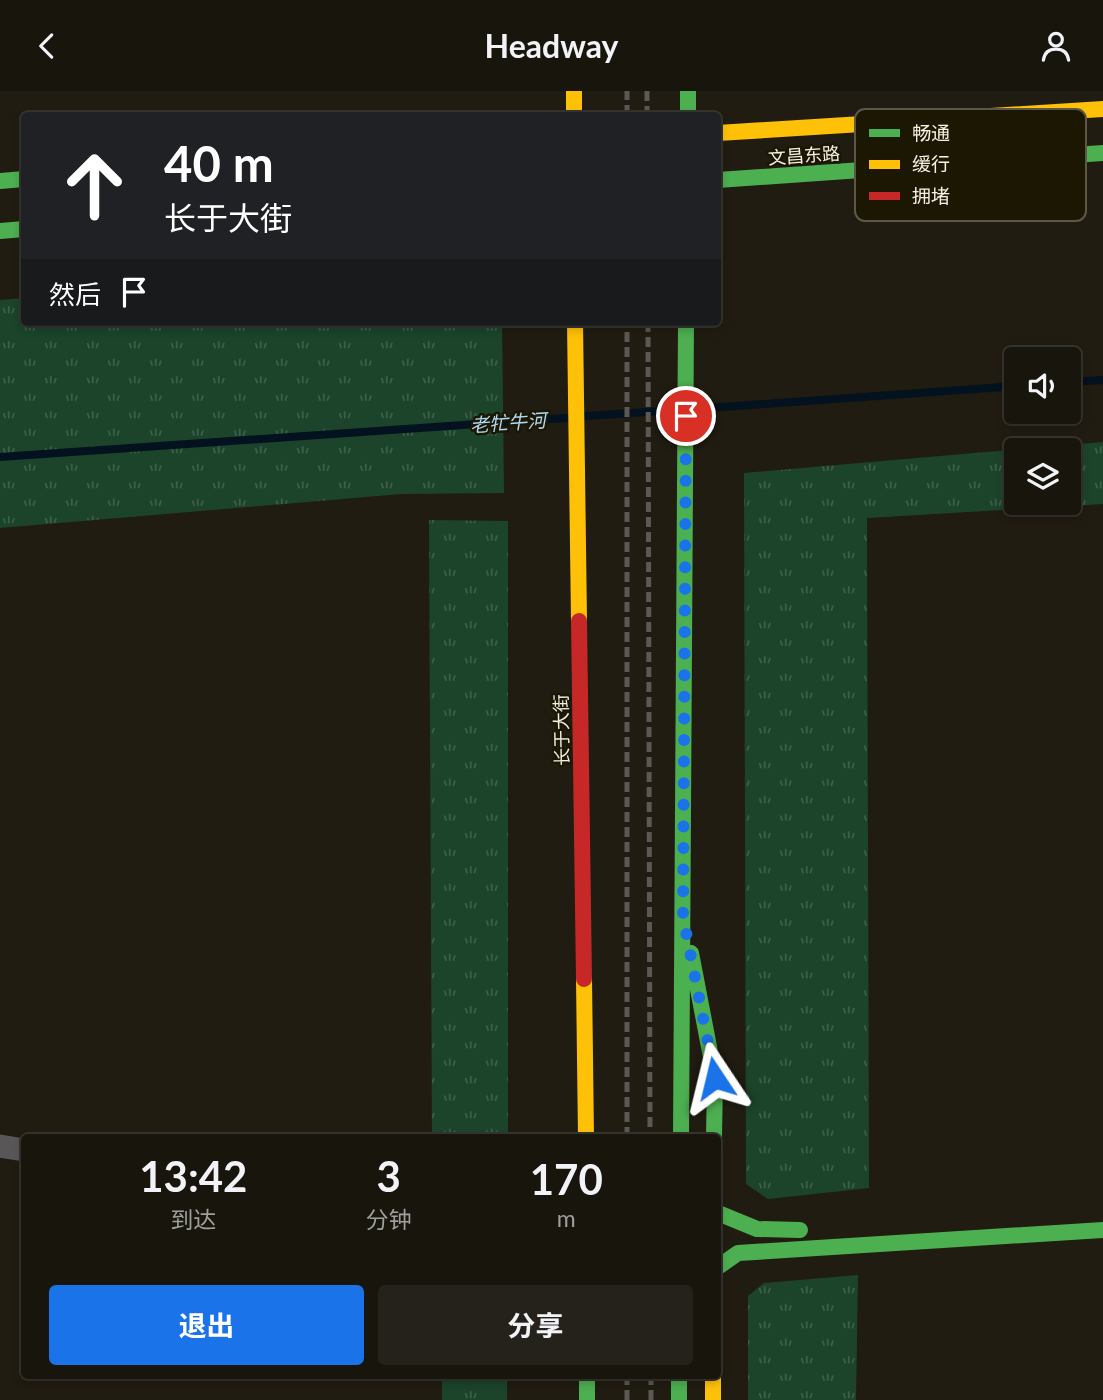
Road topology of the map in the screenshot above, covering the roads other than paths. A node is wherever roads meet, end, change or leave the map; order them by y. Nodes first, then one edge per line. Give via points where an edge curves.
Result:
1 (574, 91) edge
2 (688, 91) edge
3 (574, 112) edge
4 (688, 112) edge
5 (855, 124) edge
6 (721, 133) edge
7 (855, 170) edge
8 (21, 179) edge
9 (721, 180) edge
10 (0, 181) edge
11 (21, 229) edge
12 (0, 231) edge
13 (575, 326) edge
14 (686, 326) edge
15 (683, 917) junction
16 (586, 1134) edge
17 (681, 1134) edge
18 (714, 1134) edge
19 (0, 1146) edge
20 (21, 1150) edge
21 (721, 1215) edge
22 (812, 1229) dead end
23 (1103, 1230) edge
24 (721, 1265) edge
25 (587, 1379) edge
26 (679, 1379) edge
27 (713, 1379) edge
28 (587, 1400) edge
29 (679, 1400) edge
30 (713, 1400) edge

1 - 3 main road
2 - 4 main road
5 - 6 main road, 文昌东路
7 - 9 main road, 文昌东路
8 - 10 main road
11 - 12 main road
13 - 16 main road, 长于大街
14 - 15 main road
15 - 17 main road
15 - 18 main road via 715,1078
19 - 20 street
21 - 22 main road via 740,1227 770,1232
23 - 24 main road via 738,1253
25 - 28 main road
26 - 29 main road
27 - 30 main road

